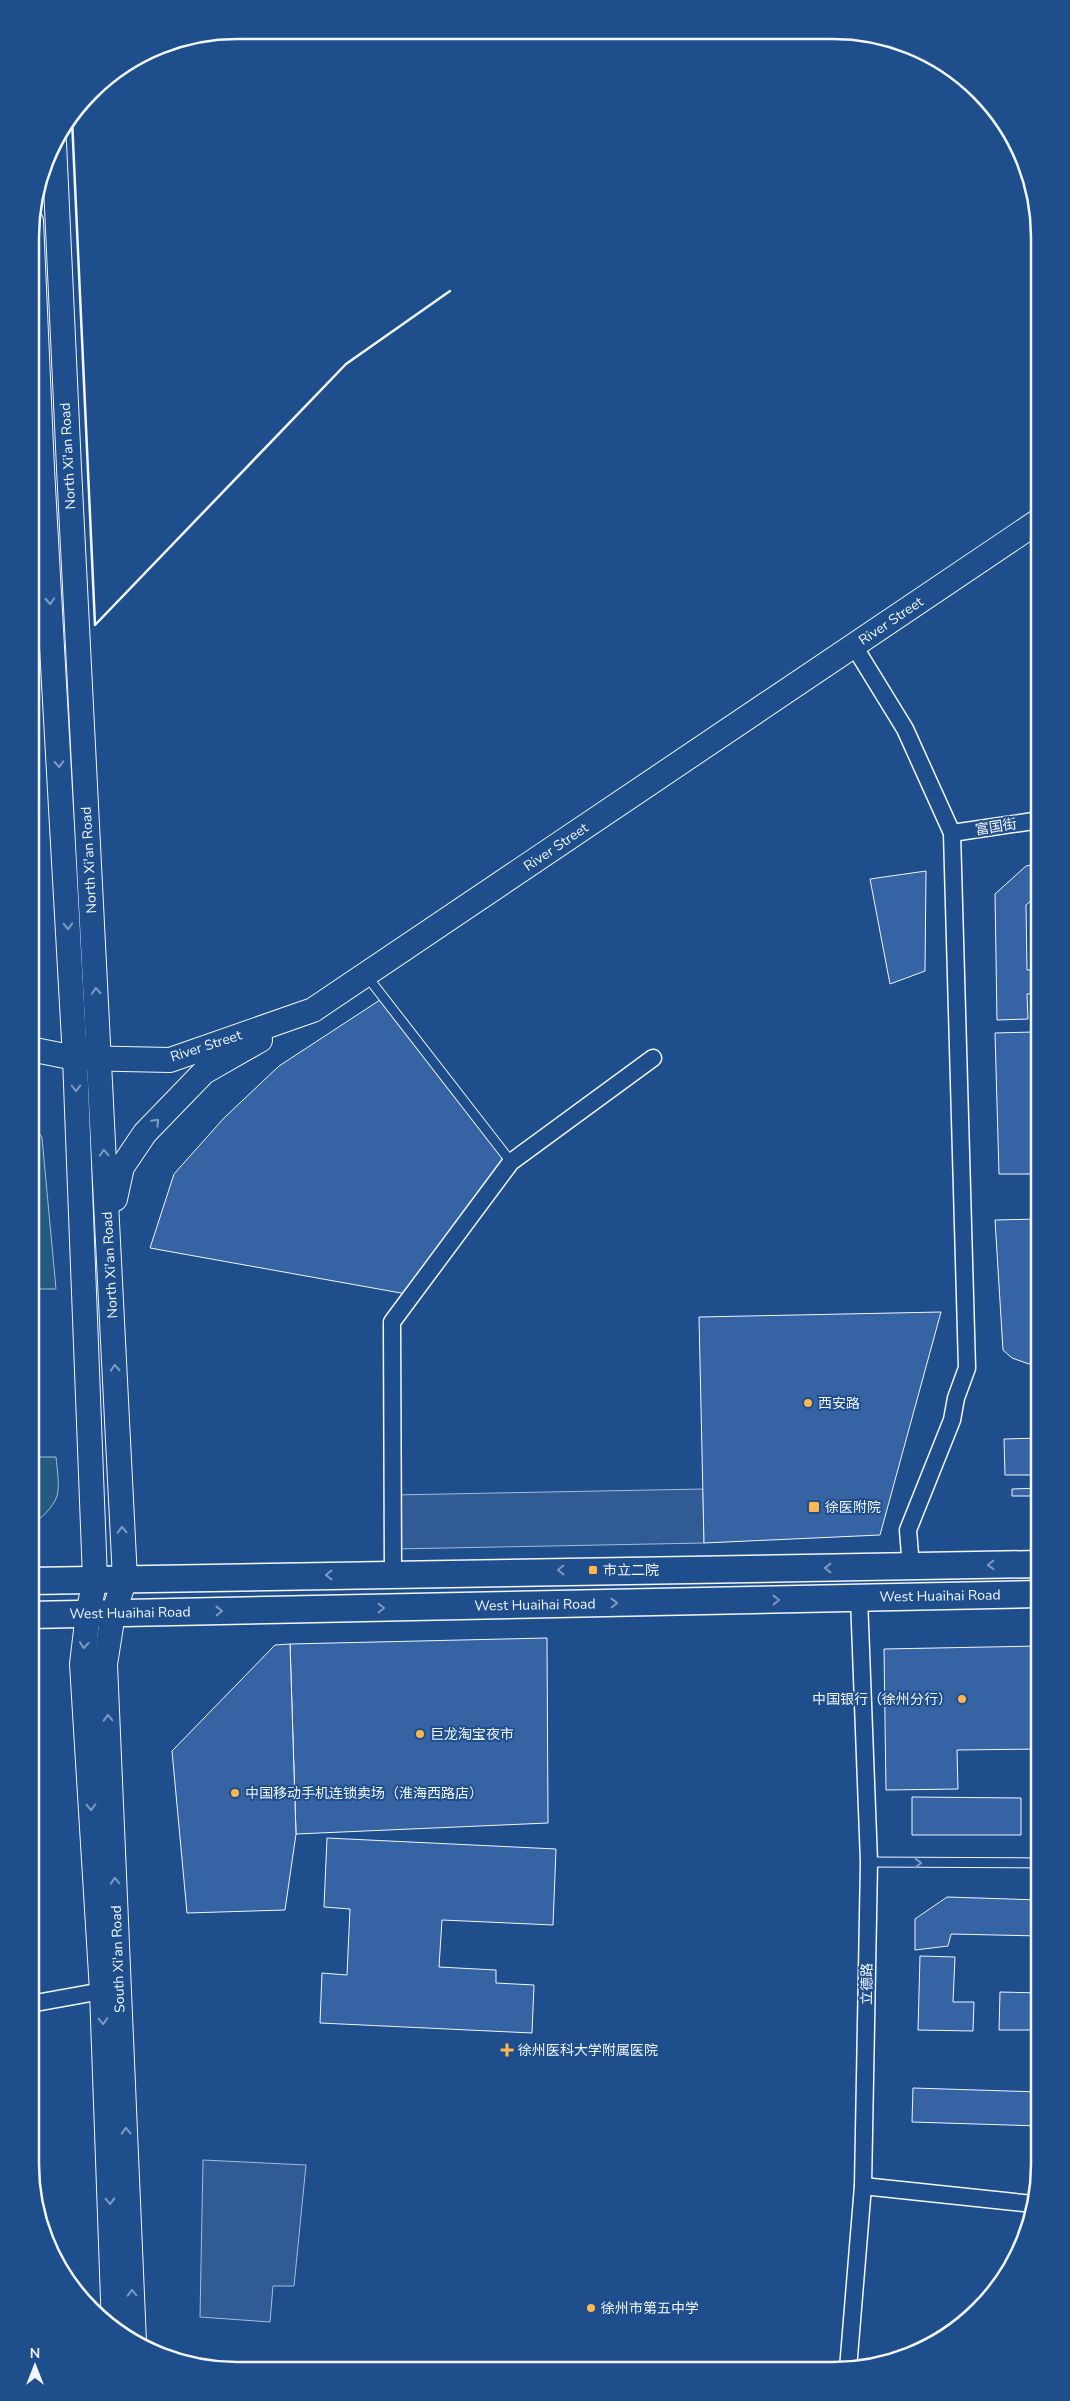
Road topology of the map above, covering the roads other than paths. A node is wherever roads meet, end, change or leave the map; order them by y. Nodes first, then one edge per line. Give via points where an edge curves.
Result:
1 (55, 159) edge
2 (39, 393) edge
3 (1031, 526) edge
4 (854, 646) junction
5 (1031, 821) edge
6 (952, 833) junction
7 (366, 975) junction
8 (313, 1010) junction
9 (39, 1051) edge
10 (75, 1058) junction
11 (653, 1058) dead end
12 (100, 1059) junction
13 (511, 1162) junction
14 (108, 1228) junction
15 (1031, 1564) edge
16 (911, 1567) junction
17 (393, 1574) junction
18 (95, 1579) junction
19 (125, 1579) junction
20 (39, 1580) edge
21 (1031, 1594) edge
22 (859, 1598) junction
23 (88, 1614) junction
24 (113, 1614) junction
25 (39, 1615) edge
26 (869, 1862) junction
27 (1031, 1863) edge
28 (102, 1992) junction
29 (39, 2002) edge
30 (863, 2186) junction
31 (1027, 2203) edge
32 (114, 2319) edge
33 (134, 2333) edge
34 (849, 2362) edge

12 -> 1 main road, North Xi'an Road
2 -> 10 main road, North Xi'an Road
3 - 4 main road, River Street
4 - 6 street via 904,729
4 - 7 main road, River Street
5 - 6 street, 富国街
6 - 16 street via 967,1368 952,1420 908,1530
7 - 8 main road, River Street
7 - 13 lane
8 - 12 main road, River Street via 170,1060
14 -> 8 main road via 122,1166 145,1133 204,1072
9 - 10 main road, River Street
10 - 12 main road, River Street
10 -> 18 main road, North Xi'an Road
11 - 13 street
14 -> 12 main road, North Xi'an Road
13 - 17 street via 392,1322
19 -> 14 main road, North Xi'an Road
15 -> 16 main road
16 -> 17 main road
17 -> 19 main road
18 - 19 main road
18 - 20 main road
18 - 23 main road, South Xi'an Road
19 - 24 main road, South Xi'an Road
21 - 22 main road, West Huaihai Road
24 -> 22 main road, West Huaihai Road
22 - 26 street, 立德路
23 - 24 main road, West Huaihai Road
23 - 25 main road, West Huaihai Road
23 -> 28 main road, South Xi'an Road via 82,1664
33 -> 24 main road, South Xi'an Road via 105,1664
26 -> 27 lane
26 - 30 street, 立德路
28 - 29 street
28 -> 32 main road, South Xi'an Road
30 - 31 street
30 - 34 street, 立德路

